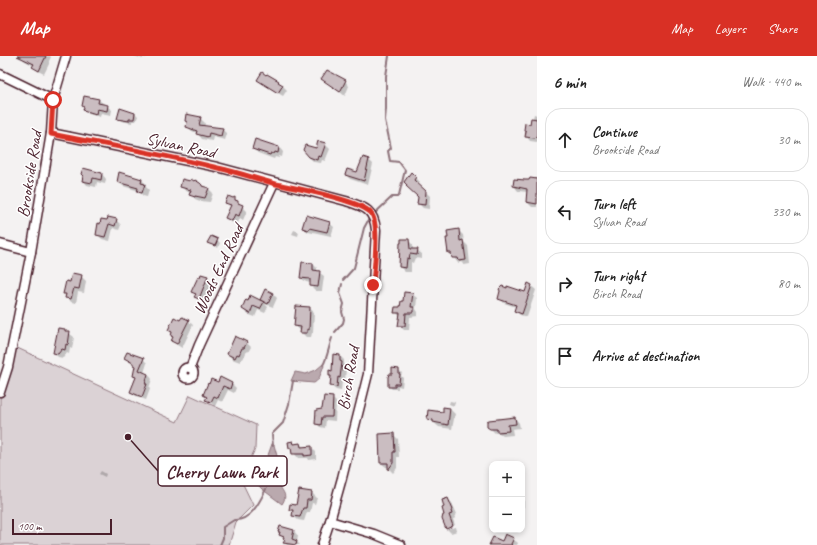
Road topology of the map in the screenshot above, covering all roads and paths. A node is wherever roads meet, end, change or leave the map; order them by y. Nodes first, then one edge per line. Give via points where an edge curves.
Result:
1 (66, 56) edge
2 (0, 74) edge
3 (53, 100) junction
4 (51, 134) junction
5 (274, 183) junction
6 (373, 215) joint
7 (0, 244) edge
8 (31, 252) junction
9 (190, 368) dead end
10 (0, 392) edge
11 (330, 521) junction
12 (322, 545) edge
13 (401, 545) edge

1 - 3 street, Brookside Road
2 - 3 street
3 - 4 street, Brookside Road
4 - 5 street, Sylvan Road via 217,167
4 - 8 street, Brookside Road
5 - 6 street, Sylvan Road via 353,203
5 - 9 street, Woods End Road
6 - 11 street, Birch Road via 376,230 368,374
7 - 8 street
8 - 10 street, Brookside Road via 8,367
11 - 12 street, Birch Road
11 - 13 street

